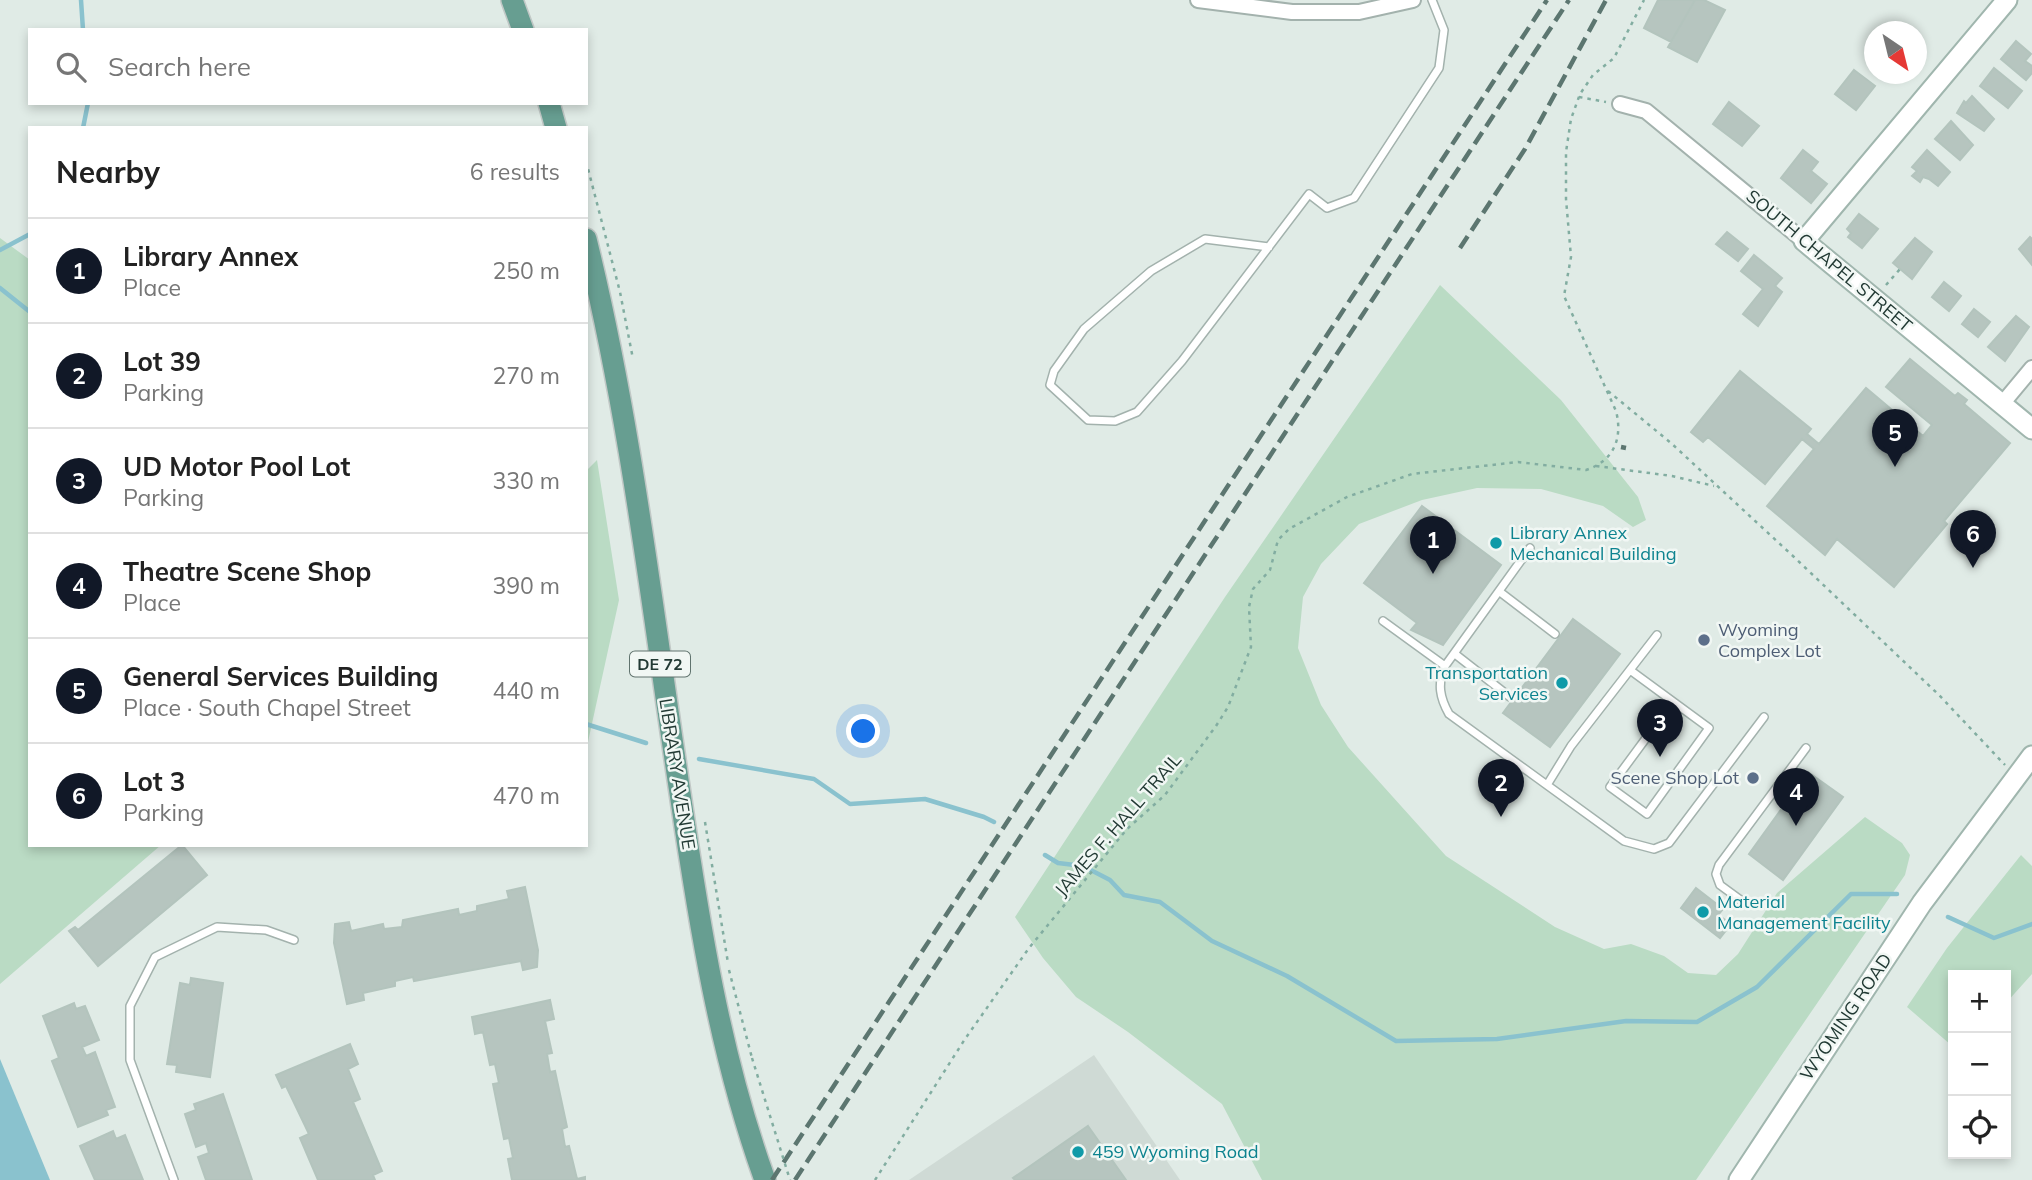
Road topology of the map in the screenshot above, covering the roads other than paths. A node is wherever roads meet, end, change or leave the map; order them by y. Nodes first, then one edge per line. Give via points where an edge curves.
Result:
1 (512, 0) edge
2 (1198, 0) edge
3 (1413, 0) edge
4 (1432, 0) edge
5 (2007, 0) edge
6 (522, 28) edge
7 (1620, 104) road end
8 (550, 105) edge
9 (555, 126) edge
10 (1804, 241) junction
11 (588, 247) edge
12 (1269, 247) junction
13 (2032, 368) edge
14 (2002, 404) junction
15 (2032, 429) edge
16 (1530, 548) dead end
17 (1500, 592) junction
18 (1383, 621) dead end
19 (1555, 634) dead end
20 (1657, 635) dead end
21 (1455, 654) junction
22 (1444, 666) junction
23 (1630, 670) junction
24 (1510, 697) dead end
25 (1672, 703) junction
26 (1764, 716) dead end
27 (1806, 748) dead end
28 (2032, 756) edge
29 (1547, 785) junction
30 (1746, 904) dead end
31 (295, 940) dead end
32 (174, 1180) edge
33 (765, 1180) edge
34 (1739, 1180) edge

1 - 6 main road
2 - 3 street via 1292,12 1359,12
4 - 12 lane via 1444,30 1439,68 1354,198 1327,208 1309,194
5 - 10 street
7 - 10 street, SOUTH CHAPEL STREET via 1646,111
8 - 9 main road
10 - 14 street, SOUTH CHAPEL STREET
11 - 33 main road, LIBRARY AVENUE / DE 72 via 613,353 710,971 736,1090
12 - 12 lane via 1137,412 1115,421 1088,420 1050,385 1054,371 1084,329 1152,271 1205,239
13 - 14 street
14 - 15 street, SOUTH CHAPEL STREET
16 - 17 lane
17 - 19 lane
17 - 21 lane
18 - 22 lane
20 - 23 lane
21 - 22 lane
21 - 24 lane
22 - 29 lane via 1439,688 1450,714
23 - 25 lane
23 - 29 lane
25 - 25 lane via 1709,729 1647,814 1610,787
26 - 29 lane via 1678,834 1654,849 1624,841
27 - 30 lane via 1719,865 1720,885
28 - 34 street, WYOMING ROAD via 1922,903
31 - 32 lane via 266,930 216,927 155,957 136,994 130,1006 130,1060

